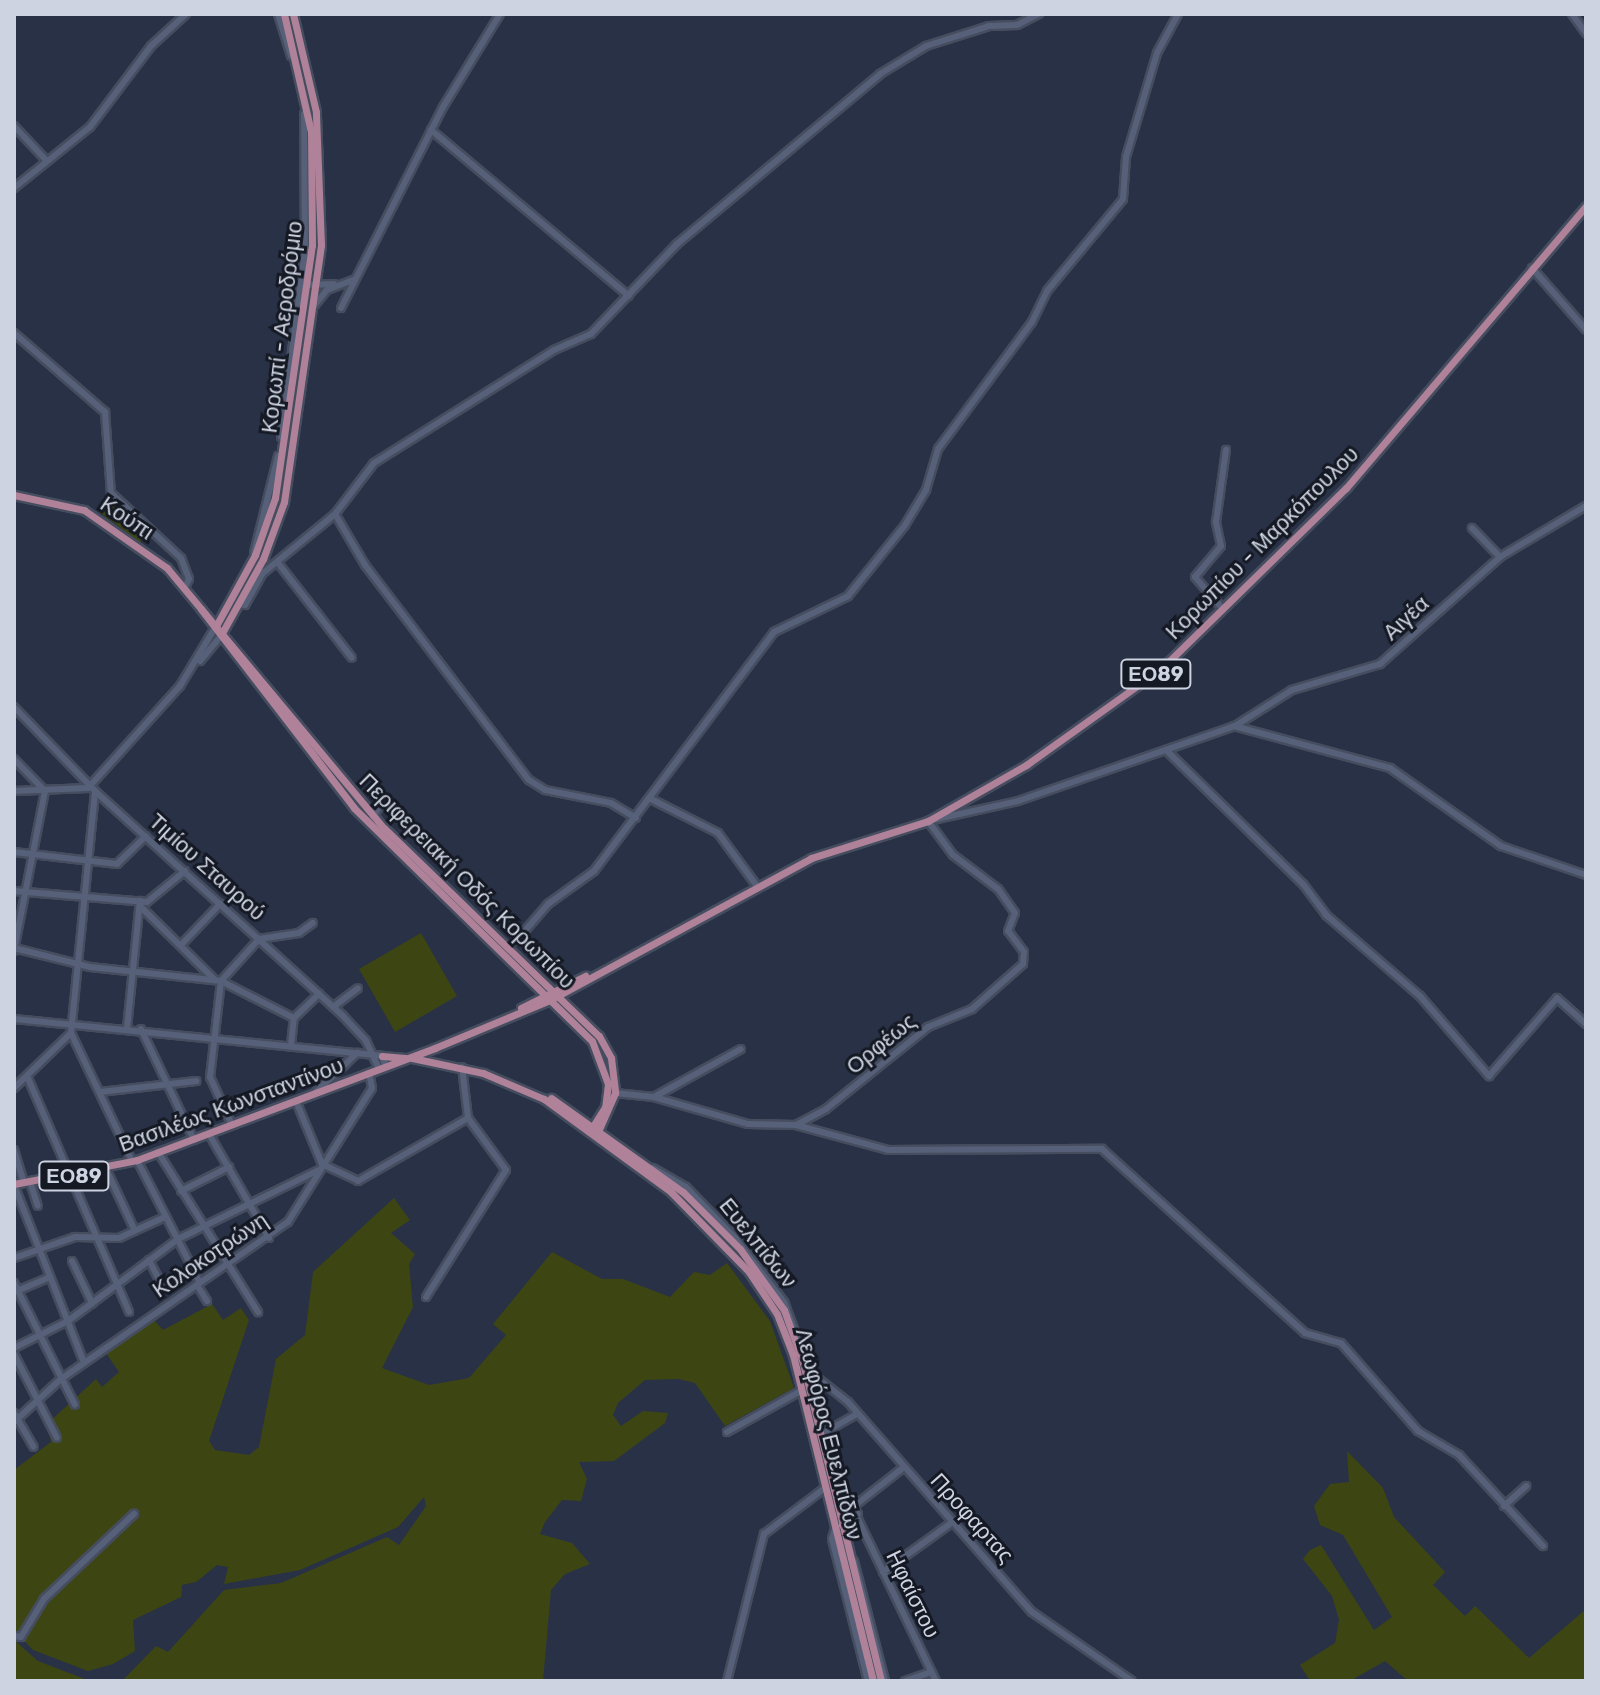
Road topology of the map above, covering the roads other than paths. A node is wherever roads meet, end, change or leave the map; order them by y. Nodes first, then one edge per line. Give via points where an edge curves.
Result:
1 (186, 14) edge
2 (278, 14) edge
3 (284, 14) edge
4 (293, 14) edge
5 (500, 14) edge
6 (1039, 14) edge
7 (1178, 14) edge
8 (1572, 14) edge
9 (1586, 33) edge
10 (14, 126) edge
11 (431, 130) junction
12 (46, 160) junction
13 (14, 188) edge
14 (1586, 206) edge
15 (1532, 268) junction
16 (355, 279) junction
17 (316, 283) junction
18 (307, 285) junction
19 (338, 285) junction
20 (629, 296) junction
21 (313, 307) junction
22 (341, 308) dead end
23 (1586, 330) edge
24 (14, 333) edge
25 (1226, 450) dead end
26 (14, 495) edge
27 (1586, 506) edge
28 (335, 514) junction
29 (1472, 528) dead end
30 (255, 555) junction
31 (1500, 557) junction
32 (278, 563) junction
33 (185, 587) junction
34 (239, 604) junction
35 (1222, 608) junction
36 (229, 622) junction
37 (218, 631) junction
38 (234, 644) junction
39 (352, 658) dead end
40 (14, 707) edge
41 (1248, 719) junction
42 (1234, 726) junction
43 (1248, 729) junction
44 (1166, 750) junction
45 (14, 759) edge
46 (93, 789) junction
47 (14, 791) edge
48 (45, 791) junction
49 (384, 798) dead end
50 (651, 799) junction
51 (373, 817) junction
52 (636, 818) junction
53 (928, 821) junction
54 (146, 836) junction
55 (14, 852) edge
56 (32, 854) junction
57 (90, 861) junction
58 (185, 871) junction
59 (1586, 875) edge
60 (757, 886) junction
61 (14, 891) edge
62 (25, 891) junction
63 (86, 897) junction
64 (140, 903) junction
65 (220, 904) junction
66 (313, 923) dead end
67 (259, 939) junction
68 (516, 941) dead end
69 (181, 945) junction
70 (14, 949) edge
71 (79, 964) junction
72 (133, 972) junction
73 (218, 980) junction
74 (358, 988) dead end
75 (319, 994) junction
76 (551, 995) junction
77 (333, 1007) junction
78 (294, 1018) junction
79 (14, 1019) edge
80 (72, 1023) junction
81 (1586, 1024) edge
82 (127, 1028) junction
83 (141, 1029) junction
84 (71, 1033) junction
85 (214, 1036) junction
86 (291, 1045) junction
87 (741, 1049) dead end
88 (357, 1053) junction
89 (378, 1056) junction
90 (409, 1058) junction
91 (462, 1067) junction
92 (382, 1068) junction
93 (369, 1073) junction
94 (27, 1076) junction
95 (196, 1081) dead end
96 (508, 1081) junction
97 (169, 1085) junction
98 (14, 1088) edge
99 (100, 1092) junction
100 (615, 1093) junction
101 (312, 1095) junction
102 (654, 1097) junction
103 (296, 1101) junction
104 (605, 1107) junction
105 (577, 1114) junction
106 (468, 1118) junction
107 (608, 1118) junction
108 (232, 1125) junction
109 (796, 1125) junction
110 (595, 1131) junction
111 (209, 1134) junction
112 (610, 1138) junction
113 (194, 1140) junction
114 (14, 1150) edge
115 (158, 1152) junction
116 (134, 1161) junction
117 (229, 1167) junction
118 (321, 1167) junction
119 (106, 1169) junction
120 (69, 1177) junction
121 (27, 1182) junction
122 (14, 1184) edge
123 (181, 1191) junction
124 (248, 1203) junction
125 (38, 1206) dead end
126 (165, 1217) junction
127 (203, 1227) junction
128 (135, 1231) junction
129 (97, 1238) junction
130 (269, 1238) junction
131 (178, 1239) junction
132 (38, 1249) junction
133 (14, 1258) edge
134 (149, 1260) junction
135 (72, 1261) dead end
136 (226, 1265) junction
137 (50, 1277) junction
138 (14, 1283) edge
139 (118, 1284) junction
140 (198, 1284) junction
141 (162, 1286) dead end
142 (16, 1292) edge
143 (426, 1297) dead end
144 (207, 1301) dead end
145 (92, 1303) junction
146 (129, 1312) dead end
147 (258, 1312) dead end
148 (68, 1321) junction
149 (40, 1335) junction
150 (14, 1348) edge
151 (14, 1354) edge
152 (84, 1363) junction
153 (805, 1363) junction
154 (61, 1379) junction
155 (802, 1390) junction
156 (37, 1401) junction
157 (75, 1405) dead end
158 (857, 1414) junction
159 (15, 1418) edge
160 (727, 1432) dead end
161 (820, 1435) junction
162 (57, 1438) dead end
163 (34, 1447) dead end
164 (903, 1468) junction
165 (1526, 1486) dead end
166 (825, 1488) junction
167 (1504, 1506) junction
168 (835, 1508) junction
169 (134, 1514) dead end
170 (856, 1519) junction
171 (954, 1521) junction
172 (838, 1527) junction
173 (1543, 1546) dead end
174 (883, 1572) junction
175 (14, 1636) edge
176 (931, 1672) junction
177 (727, 1681) edge
178 (871, 1681) edge
179 (883, 1681) edge
180 (905, 1681) edge
181 (936, 1681) edge
182 (1132, 1681) edge

1 - 12 street via 151,46 90,127
2 - 30 street via 306,128 307,216 278,459
3 - 18 main road, Κορωπί - Αεροδρόμιο via 312,149
4 - 17 main road, Κορωπί - Αεροδρόμιο via 322,161
5 - 11 street
6 - 20 street via 1017,25 958,34 901,60 710,214
7 - 50 street via 1157,53 1130,143 1123,199 1047,291 1032,322 938,449 926,490 905,525 848,596 784,624 759,648
8 - 9 street
10 - 12 street
11 - 16 street
11 - 20 street
12 - 13 street
14 - 15 main road, Κορωπίου - Μαρκόπουλου / ΕΟ89
15 - 23 street
15 - 35 main road, Κορωπίου - Μαρκόπουλου / ΕΟ89 via 1355,479
16 - 19 street
16 - 22 street
17 - 18 street
17 - 19 street
17 - 21 main road, Κορωπί - Αεροδρόμιο
18 - 30 main road, Κορωπί - Αεροδρόμιο via 282,467
19 - 21 street
20 - 28 street via 591,334 554,350 384,456
21 - 34 main road, Κορωπί - Αεροδρόμιο via 284,502
24 - 33 street via 105,412 111,493 181,558 189,579
25 - 35 street via 1216,522 1221,546 1195,577
26 - 33 main road, Κούπι via 68,504 95,516
27 - 31 street, Αιγέα
28 - 32 street
28 - 52 street via 365,565 529,780 545,790 611,803
29 - 31 street
30 - 37 main road, Κορωπί - Αεροδρόμιο
31 - 41 street, Αιγέα via 1380,664 1302,686
32 - 34 street via 260,576 245,605
32 - 39 street
33 - 37 main road, Κούπι
34 - 36 main road, Κορωπί - Αεροδρόμιο
35 - 53 main road, Κορωπίου - Μαρκόπουλου / ΕΟ89 via 1162,668 1102,715
36 - 37 main road, Κορωπί - Αεροδρόμιο
36 - 38 main road
37 - 38 main road, Περιφερειακή Οδός Κορωπίου
37 - 46 street
37 - 76 main road, Περιφερειακή Οδός Κορωπίου via 378,834
38 - 51 main road, Περιφερειακή Οδός Κορωπίου
40 - 46 street, Τιμίου Σταυρού
41 - 42 street, Αιγέα
41 - 43 street
42 - 43 street
42 - 44 street, Αιγέα
43 - 59 street via 1390,768 1511,851
44 - 53 street, Αιγέα via 1018,801
44 - 81 street via 1303,884 1326,915 1420,996 1489,1076 1557,998
45 - 48 street
46 - 48 street
46 - 54 street, Τιμίου Σταυρού
46 - 57 street
47 - 48 street
48 - 56 street
49 - 51 street
50 - 52 street
50 - 60 street via 718,833
51 - 76 main road, Περιφερειακή Οδός Κορωπίου
52 - 68 street via 594,871 548,904
53 - 60 main road, Κορωπίου - Μαρκόπουλου / ΕΟ89 via 831,850
53 - 109 street, Ορφέως via 953,855 998,889 1015,913 1008,931 1024,952 1023,964 972,1009 928,1027 870,1078
54 - 57 street via 117,864
54 - 58 street, Τιμίου Σταυρού
55 - 56 street
56 - 57 street
56 - 62 street
57 - 63 street
58 - 64 street via 150,901
58 - 65 street, Τιμίου Σταυρού
60 - 76 main road, Κορωπίου - Μαρκόπουλου / ΕΟ89
61 - 62 street
62 - 63 street
62 - 70 street
63 - 64 street
63 - 71 street
64 - 69 street
64 - 72 street
65 - 67 street, Τιμίου Σταυρού
65 - 69 street
66 - 67 street via 299,933
67 - 73 street
67 - 75 street, Τιμίου Σταυρού
69 - 73 street
70 - 71 street
71 - 72 street
71 - 80 street
72 - 73 street
72 - 82 street
73 - 78 street
73 - 85 street
74 - 77 street
75 - 77 street, Τιμίου Σταυρού
75 - 78 street
76 - 90 main road, Κορωπίου - Μαρκόπουλου / ΕΟ89
76 - 100 main road, Περιφερειακή Οδός Κορωπίου via 604,1043
76 - 104 main road, Περιφερειακή Οδός Κορωπίου via 600,1054 607,1076
77 - 89 street, Τιμίου Σταυρού
78 - 86 street
79 - 80 street
80 - 82 street
80 - 84 street
82 - 83 street
83 - 85 street
83 - 97 street
84 - 94 street
84 - 99 street
85 - 86 street
85 - 108 street via 210,1077
86 - 88 street
87 - 102 street
88 - 89 street
88 - 101 street
89 - 90 main road, Λεωφόρος Ευελπίδων
89 - 92 street
90 - 91 main road, Λεωφόρος Ευελπίδων
90 - 92 main road, Βασιλέως Κωνσταντίνου / ΕΟ89
91 - 96 main road, Λεωφόρος Ευελπίδων
91 - 106 street
92 - 93 main road, Βασιλέως Κωνσταντίνου / ΕΟ89
93 - 101 main road, Βασιλέως Κωνσταντίνου / ΕΟ89
93 - 118 street, Κολοκοτρώνη via 372,1088
94 - 98 street
94 - 120 street
95 - 97 street
96 - 105 main road, Λεωφόρος Ευελπίδων
96 - 110 main road, Λεωφόρος Ευελπίδων
97 - 99 street
97 - 113 street
99 - 116 street
100 - 102 street
100 - 107 main road, Περιφερειακή Οδός Κορωπίου
101 - 103 main road, Βασιλέως Κωνσταντίνου / ΕΟ89
102 - 109 street via 732,1122
103 - 108 main road, Βασιλέως Κωνσταντίνου / ΕΟ89
103 - 118 street
104 - 105 main road via 593,1116
104 - 110 main road
105 - 110 main road, Λεωφόρος Ευελπίδων
106 - 118 street via 369,1178 347,1178
106 - 143 street via 506,1170
107 - 110 main road, Περιφερειακή Οδός Κορωπίου
107 - 112 main road
108 - 111 main road, Βασιλέως Κωνσταντίνου / ΕΟ89
109 - 167 street via 888,1150 1102,1149 1305,1333 1341,1343 1418,1431 1447,1445
110 - 112 main road, Λεωφόρος Ευελπίδων
110 - 155 main road, Λεωφόρος Ευελπίδων via 678,1198 749,1272 783,1325
111 - 113 main road, Βασιλέως Κωνσταντίνου / ΕΟ89
111 - 117 street
112 - 153 main road, Λεωφόρος Ευελπίδων via 653,1168 749,1258 796,1332
113 - 115 main road, Βασιλέως Κωνσταντίνου / ΕΟ89
114 - 121 street
115 - 116 main road, Βασιλέως Κωνσταντίνου / ΕΟ89
115 - 123 street
116 - 119 main road, Βασιλέως Κωνσταντίνου / ΕΟ89
116 - 126 street
117 - 123 street
117 - 124 street
118 - 124 street
118 - 130 street, Κολοκοτρώνη via 288,1222
119 - 120 main road, Βασιλέως Κωνσταντίνου / ΕΟ89
119 - 128 street
120 - 121 main road, Βασιλέως Κωνσταντίνου / ΕΟ89
120 - 129 street
121 - 122 main road, Βασιλέως Κωνσταντίνου / ΕΟ89
121 - 125 street
122 - 132 street
123 - 127 street
124 - 127 street
124 - 130 street
126 - 128 street
126 - 131 street
127 - 131 street
127 - 136 street
128 - 129 street
129 - 132 street
129 - 139 street
130 - 136 street, Κολοκοτρώνη
131 - 134 street
131 - 140 street
132 - 133 street
132 - 137 street
134 - 139 street
134 - 141 street
135 - 145 street
136 - 140 street, Κολοκοτρώνη
136 - 147 street
137 - 142 street
137 - 148 street
138 - 142 street
139 - 145 street
139 - 146 street
140 - 144 street
140 - 152 street, Κολοκοτρώνη
142 - 149 street
145 - 148 street
148 - 149 street
148 - 152 street
149 - 150 street
149 - 154 street
151 - 156 street
152 - 154 street, Κολοκοτρώνη
153 - 158 street, Προφαρτας
153 - 161 main road, Λεωφόρος Ευελπίδων
154 - 156 street, Κολοκοτρώνη
154 - 157 street
155 - 160 street
155 - 166 main road, Λεωφόρος Ευελπίδων
156 - 159 street, Κολοκοτρώνη
156 - 162 street
158 - 161 street
158 - 164 street, Προφαρτας
159 - 163 street
161 - 168 main road, Λεωφόρος Ευελπίδων
164 - 170 street via 853,1507
164 - 171 street, Προφαρτας
165 - 167 street
166 - 168 main road, Λεωφόρος Ευελπίδων
166 - 177 street via 764,1534
167 - 173 street
168 - 170 street
168 - 172 main road, Λεωφόρος Ευελπίδων
169 - 175 street via 44,1599 21,1637
170 - 172 main road
170 - 174 street, Ηφαίστου
171 - 174 street
171 - 182 street, Προφαρτας via 1032,1612
172 - 178 main road, Λεωφόρος Ευελπίδων
172 - 179 main road, Λεωφόρος Ευελπίδων
174 - 176 street, Ηφαίστου
176 - 180 street
176 - 181 street, Ηφαίστου

